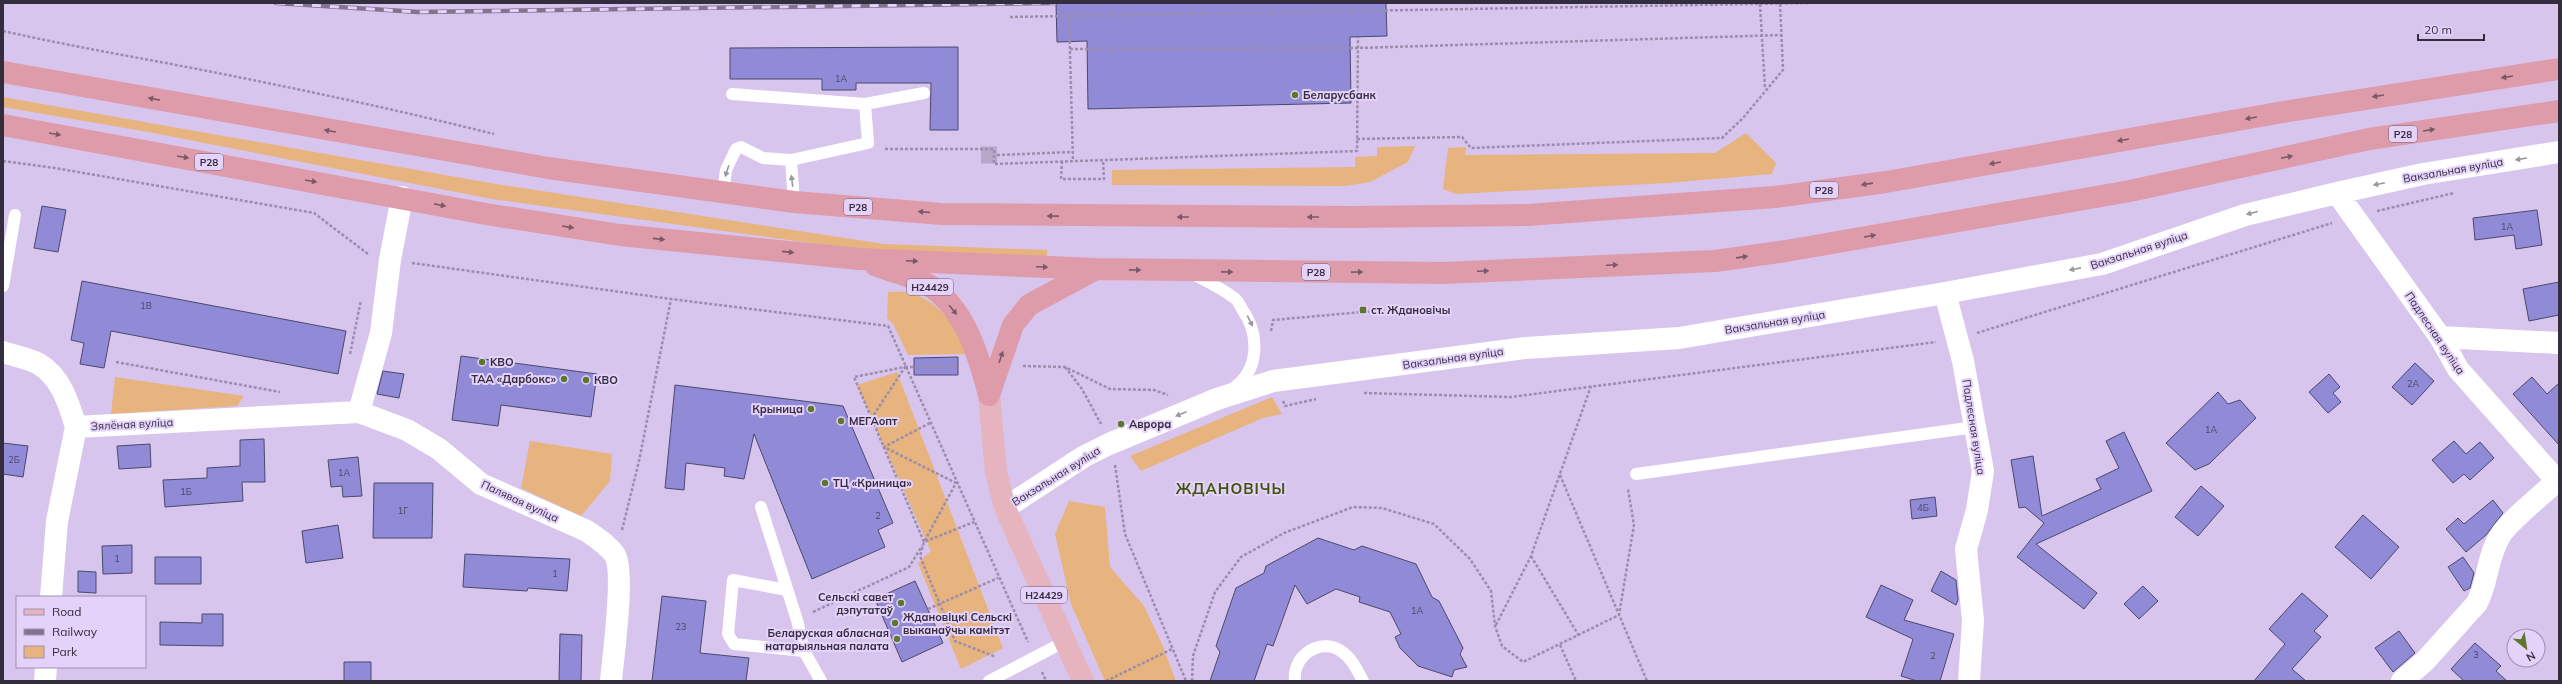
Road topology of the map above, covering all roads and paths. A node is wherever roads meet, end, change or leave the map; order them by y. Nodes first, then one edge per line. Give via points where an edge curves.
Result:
1 (1780, 3) edge
2 (1810, 3) edge
3 (1760, 4) edge
4 (1069, 16) junction
5 (1010, 17) dead end
6 (3, 31) edge
7 (1781, 35) junction
8 (1358, 37) dead end
9 (1762, 37) junction
10 (1358, 48) junction
11 (1070, 49) junction
12 (3, 60) edge
13 (2559, 69) edge
14 (3, 72) edge
15 (59, 81) junction
16 (1765, 90) junction
17 (732, 94) dead end
18 (924, 94) dead end
19 (865, 104) junction
20 (2559, 111) edge
21 (3, 125) edge
22 (497, 135) dead end
23 (1357, 139) junction
24 (879, 150) dead end
25 (1072, 152) junction
26 (2559, 152) edge
27 (997, 156) tunnel mouth
28 (791, 160) junction
29 (1103, 160) junction
30 (3, 161) edge
31 (1062, 161) junction
32 (1073, 161) junction
33 (2458, 192) dead end
34 (723, 193) junction
35 (2337, 193) junction
36 (402, 197) junction
37 (794, 202) junction
38 (15, 215) dead end
39 (2352, 217) junction
40 (372, 257) dead end
41 (859, 259) junction
42 (408, 263) dead end
43 (1096, 269) junction
44 (1188, 271) junction
45 (3, 286) edge
46 (363, 292) dead end
47 (1945, 293) junction
48 (670, 299) junction
49 (1385, 310) dead end
50 (1271, 333) dead end
51 (2440, 337) junction
52 (1957, 339) junction
53 (2559, 343) edge
54 (3, 352) edge
55 (349, 359) dead end
56 (116, 362) dead end
57 (1023, 366) dead end
58 (905, 367) junction
59 (957, 367) dead end
60 (1065, 367) junction
61 (1273, 381) junction
62 (1591, 386) junction
63 (1362, 393) dead end
64 (286, 394) dead end
65 (989, 395) junction
66 (1172, 396) dead end
67 (1323, 398) dead end
68 (1217, 399) junction
69 (359, 412) junction
70 (871, 418) junction
71 (930, 424) junction
72 (1108, 424) dead end
73 (76, 427) junction
74 (1975, 427) junction
75 (884, 447) junction
76 (1116, 466) dead end
77 (1560, 474) junction
78 (1636, 474) joint
79 (2558, 482) edge
80 (956, 483) junction
81 (761, 507) dead end
82 (1005, 508) junction
83 (974, 522) junction
84 (924, 542) junction
85 (615, 556) junction
86 (1531, 556) junction
87 (998, 578) junction
88 (787, 590) junction
89 (51, 596) edge
90 (940, 604) junction
91 (928, 609) dead end
92 (1619, 615) junction
93 (797, 620) junction
94 (1495, 626) junction
95 (1579, 636) junction
96 (1064, 642) junction
97 (1029, 643) junction
98 (1560, 644) junction
99 (1022, 646) dead end
100 (1172, 649) junction
101 (804, 651) junction
102 (1003, 655) dead end
103 (1036, 658) junction
104 (46, 668) edge
105 (45, 681) edge
106 (611, 681) edge
107 (821, 681) edge
108 (989, 681) edge
109 (1046, 681) edge
110 (1083, 681) edge
111 (1106, 681) edge
112 (1186, 681) edge
113 (1192, 681) edge
114 (1295, 681) edge
115 (1363, 681) edge
116 (1576, 681) edge
117 (1647, 681) edge
118 (1969, 681) edge
119 (2402, 681) edge

1 - 2 path
1 - 3 path
1 - 7 path
3 - 4 path
3 - 9 path
4 - 5 path
4 - 11 path
6 - 22 path via 84,50 166,63
7 - 9 path
7 - 16 path via 1783,70
8 - 10 path
9 - 10 path
9 - 16 path
10 - 11 path
10 - 23 path
11 - 25 path
12 - 15 highway, Р28
13 -> 37 highway, Р28 via 2313,107 1886,182 1705,204 1528,215 1337,218 942,214
14 - 15 highway, Р28
34 -> 15 highway, Р28 via 548,168 369,138
16 - 23 path via 1743,118 1722,138 1471,148 1462,137
17 - 19 lane
18 - 19 lane
19 - 28 lane via 868,143
44 -> 20 highway, Р28 via 1444,273 1715,261 2130,191 2369,140
21 -> 36 highway, Р28
23 - 29 path via 1357,151
24 - 31 path via 994,149 994,164
25 - 27 path
25 - 32 path
26 -> 35 street, Вакзальная вуліца via 2423,174
28 -> 34 lane via 763,158 741,147 736,149 726,170
37 -> 28 lane
29 - 31 path via 1104,179 1061,179
29 - 32 path
30 - 40 path via 314,213
31 - 32 path
33 - 39 path
34 - 37 highway, Р28
35 - 39 street, Падлесная вуліца
35 -> 47 street, Вакзальная вуліца via 2245,215 2102,264
36 -> 41 highway, Р28 via 486,214 620,235
36 - 69 street via 390,260 381,333
38 - 45 lane
39 - 51 street, Падлесная вуліца
39 - 52 path
41 -> 43 highway, Р28
41 -> 65 highway, Н24429 via 930,286 966,326 976,348
42 - 48 path
43 -> 44 highway, Р28
65 -> 43 highway, Н24429 via 1014,325 1029,305
44 -> 68 lane via 1234,297 1254,329 1256,344 1248,374 1238,385
46 - 55 path
47 - 52 street, Падлесная вуліца
47 - 61 street, Вакзальная вуліца via 1679,338 1526,348
48 - 58 path via 888,326
48 - 85 path via 639,461
49 - 50 path via 1273,320
51 - 53 street
51 - 79 street, Падлесная вуліца via 2458,369
52 - 62 path
52 - 74 street, Падлесная вуліца
54 - 73 street via 39,364 55,379 67,398
56 - 64 path
57 - 60 path
58 - 59 path
58 - 70 path
58 - 70 path via 854,377
58 - 71 path
60 - 66 path via 1110,389 1154,390
60 - 72 path via 1082,389 1102,426
61 - 67 path via 1285,406
61 - 68 street, Вакзальная вуліца
62 - 63 path via 1511,397
62 - 77 path
65 - 82 main road, Н24429 via 996,472
68 -> 82 street, Вакзальная вуліца via 1083,457
69 - 73 street, Зялёная вуліца
69 - 85 street, Палявая вуліца via 407,430 439,449 481,484 587,531 603,542
70 - 75 path
71 - 75 path
71 - 80 path
73 - 89 street, Зялёная вуліца via 57,521
74 - 78 lane
74 - 118 street, Падлесная вуліца via 1983,471 1978,510 1966,548 1973,620
75 - 80 path
75 - 84 path
76 - 100 path via 1125,534
77 - 86 path
77 - 92 path
78 - 92 path via 1626,476 1634,525
79 - 119 street via 2500,535 2488,562 2482,593 2477,603 2425,661
80 - 83 path
80 - 84 path
81 - 88 lane
82 - 96 main road, Н24429
83 - 84 path
83 - 87 path
84 - 90 path via 920,556
84 - 93 path via 910,567
85 - 106 street via 619,575
86 - 94 path
86 - 95 path
87 - 90 path
87 - 97 path
88 - 93 lane
88 - 101 lane via 733,580 728,634 734,644
90 - 91 path
90 - 102 path via 955,641 997,658
92 - 95 path
92 - 117 path
93 - 101 lane
94 - 98 path via 1502,646 1523,662
94 - 113 path via 1491,591 1470,559 1434,524 1382,508 1353,507 1284,533 1241,557 1215,592 1193,656
95 - 98 path
96 - 103 lane
96 - 110 main road, Н24429
97 - 99 path
97 - 103 path
98 - 116 path
100 - 111 path
100 - 112 path
101 - 107 lane
103 - 108 lane
103 - 109 path
104 - 105 street
114 - 115 lane via 1297,665 1303,656 1320,646 1330,646 1349,656

